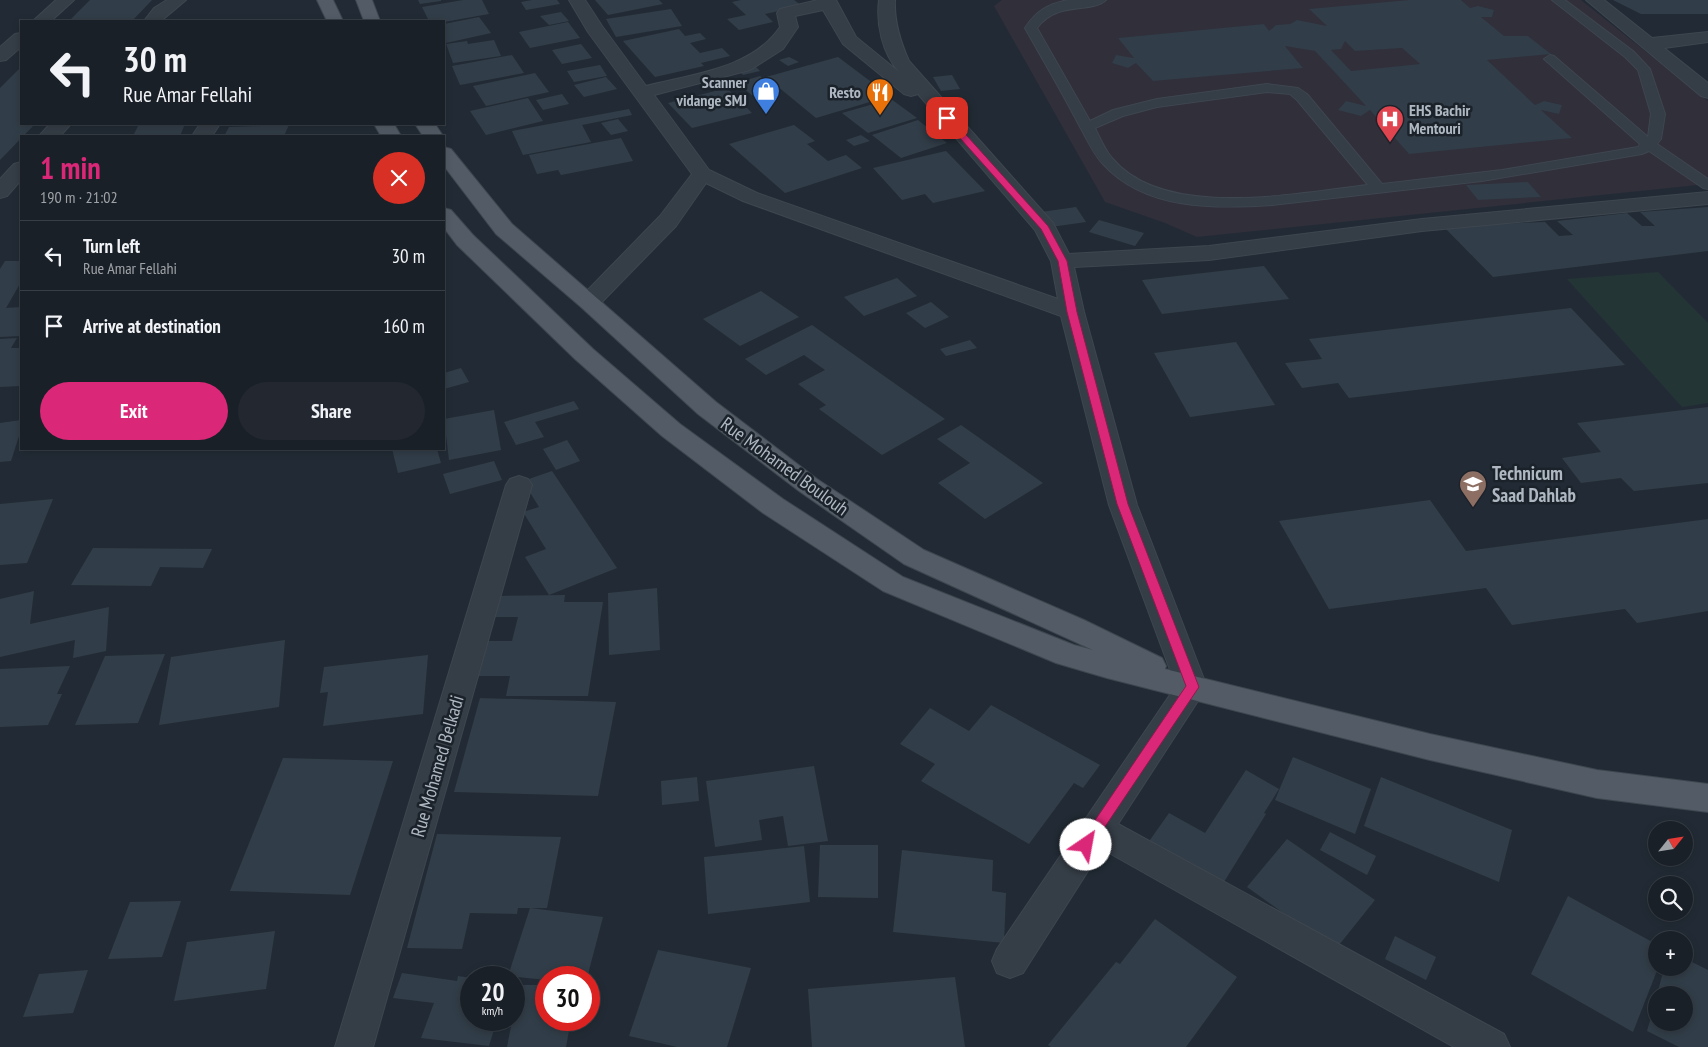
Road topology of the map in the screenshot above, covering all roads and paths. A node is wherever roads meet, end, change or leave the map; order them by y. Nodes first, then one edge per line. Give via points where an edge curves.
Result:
1 (66, 0) edge
2 (178, 0) edge
3 (325, 0) edge
4 (364, 0) edge
5 (577, 0) edge
6 (887, 0) edge
7 (1100, 0) edge
8 (1558, 0) edge
9 (1594, 0) edge
10 (828, 2) edge
11 (42, 20) edge
12 (153, 20) edge
13 (335, 20) edge
14 (372, 20) edge
15 (1708, 37) edge
16 (20, 39) edge
17 (1649, 44) junction
18 (0, 56) edge
19 (1550, 59) dead end
20 (641, 92) junction
21 (1708, 92) edge
22 (947, 118) junction
23 (59, 125) edge
24 (1087, 127) junction
25 (50, 135) edge
26 (1648, 144) junction
27 (445, 154) edge
28 (702, 174) junction
29 (1708, 186) edge
30 (1378, 188) junction
31 (1708, 198) edge
32 (445, 215) edge
33 (1062, 261) junction
34 (589, 302) junction
35 (1072, 312) junction
36 (519, 485) dead end
37 (1192, 687) junction
38 (1708, 798) edge
39 (1096, 829) junction
40 (1010, 961) dead end
41 (354, 1047) edge
42 (1491, 1047) edge

1 - 11 street
2 - 12 street
3 - 13 main road
4 - 14 main road
5 - 20 street
6 - 22 street via 885,14 890,40 901,63
7 - 24 lane via 1051,7 1036,17 1032,28
8 - 26 lane via 1644,69 1658,114 1654,139
9 - 17 street
10 - 20 street via 786,13 789,27 777,45 744,66
10 - 22 street via 849,40
15 - 17 street
16 - 18 street
17 - 21 street
19 - 26 lane
20 - 28 street
22 - 33 street via 1045,228
23 - 25 street
24 - 30 lane via 1106,160 1120,175 1141,188 1166,196 1232,202
24 - 30 lane via 1118,113 1156,103 1268,88 1293,91 1302,97
26 - 29 lane
26 - 30 lane via 1642,150 1520,172
27 - 34 main road, Rue Mohamed Boulouh via 504,229
28 - 34 street via 668,221
28 - 35 street via 750,197
31 - 33 street via 1422,225 1209,253
32 - 37 main road via 465,240 530,304 671,430 773,506 893,584 1067,655
33 - 35 street
34 - 37 main road, Rue Mohamed Boulouh via 707,408 808,485 914,557 1074,628
35 - 37 street via 1123,504
36 - 41 street, Rue Mohamed Belkadi
37 - 38 main road via 1430,747 1597,784
37 - 39 street
39 - 40 street
39 - 42 street

